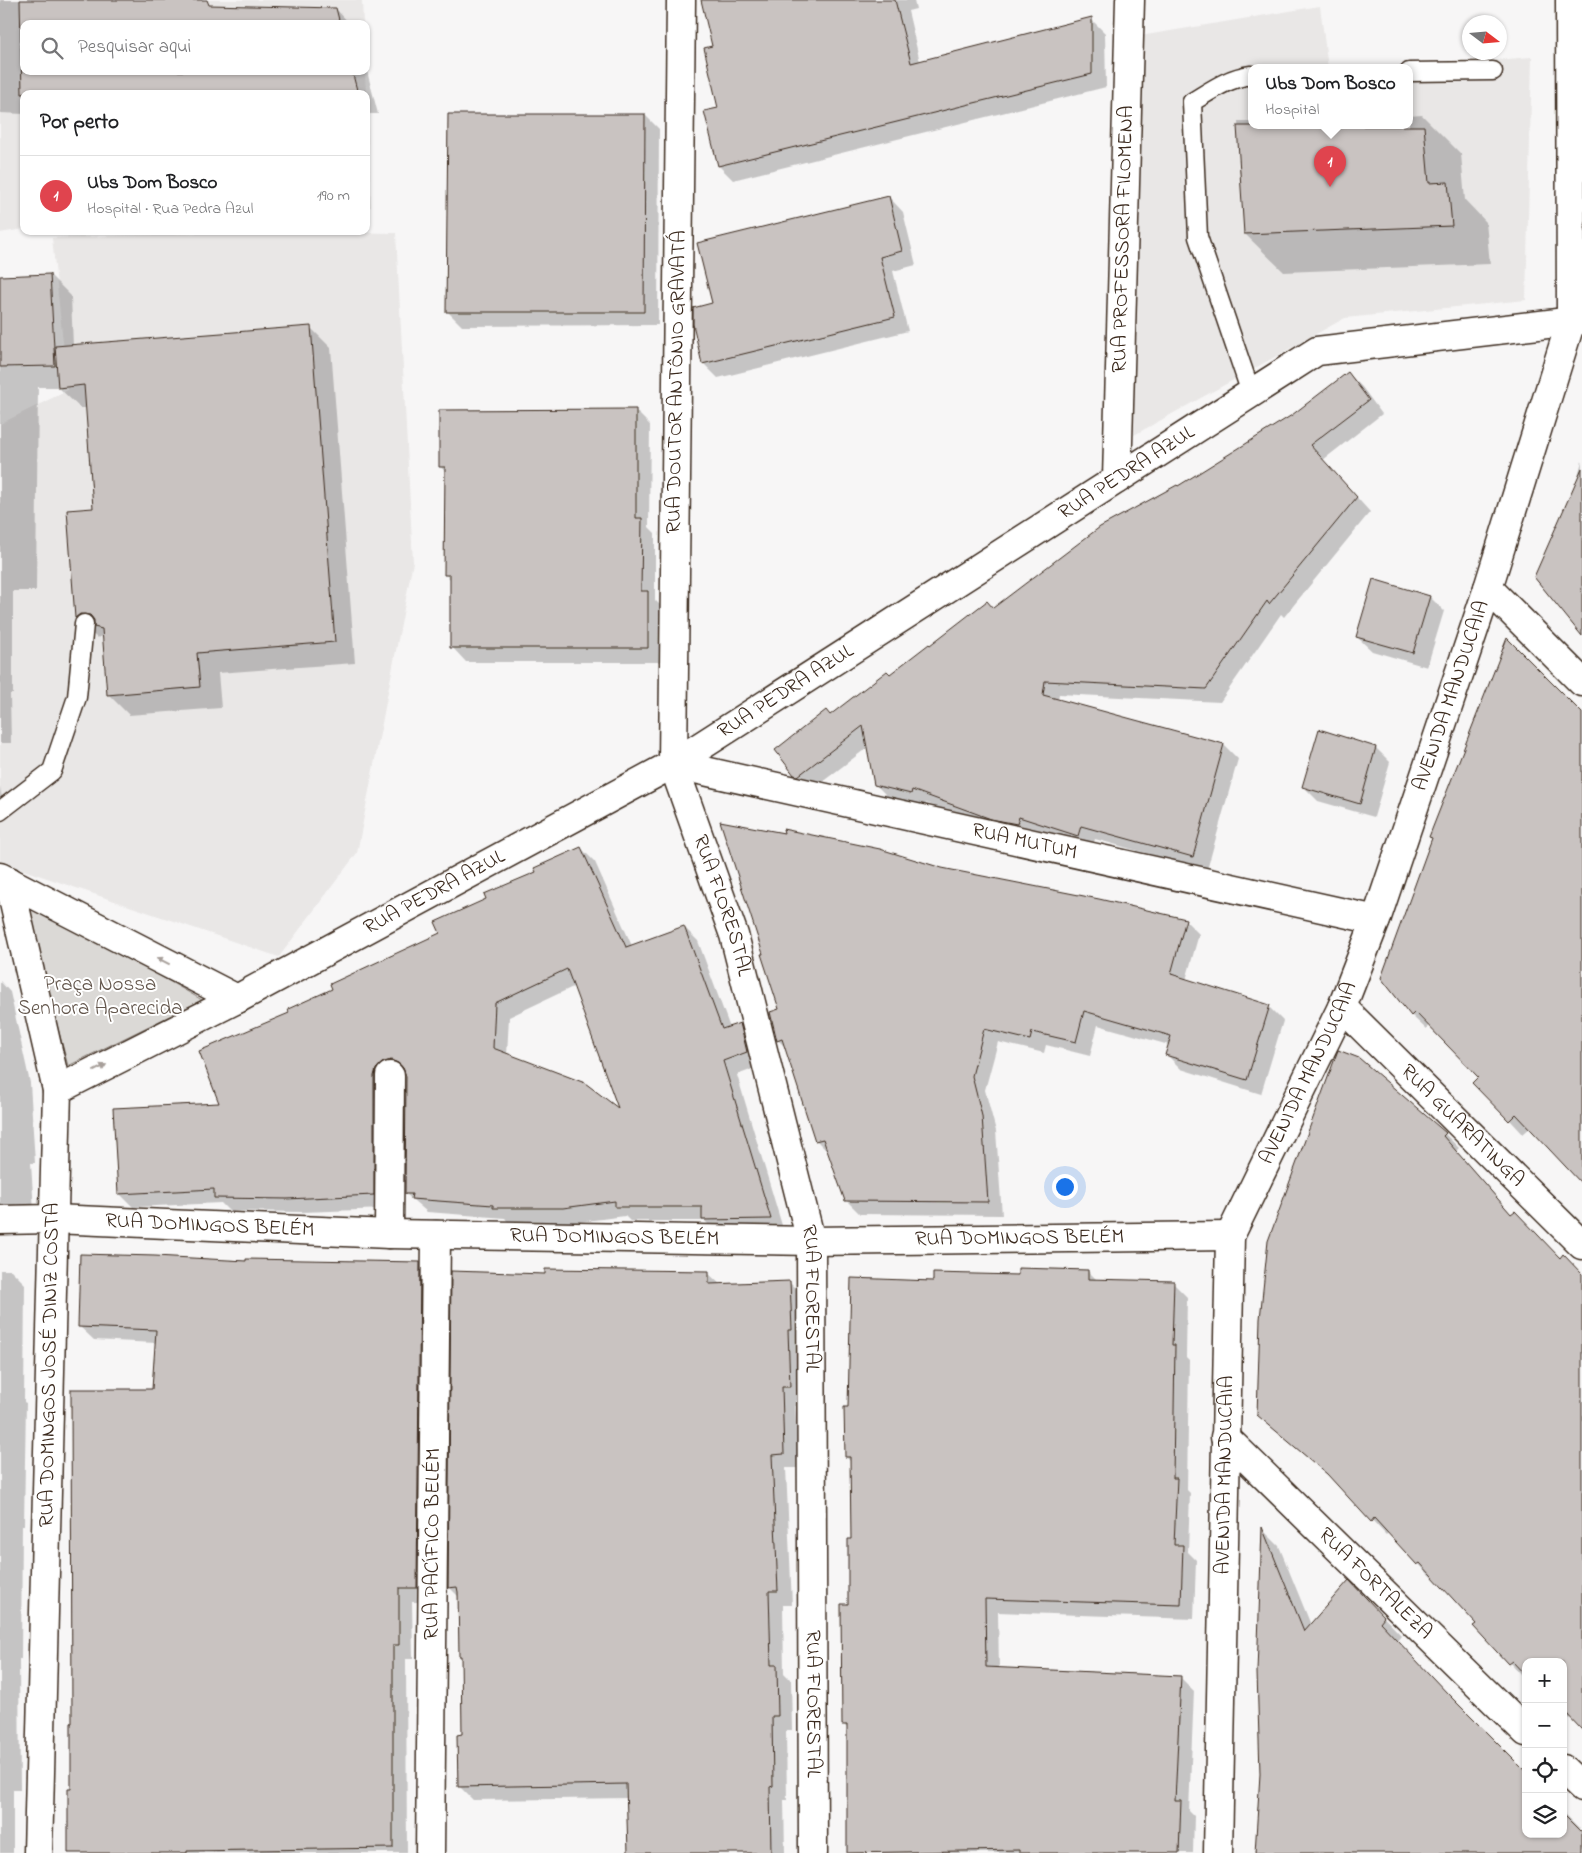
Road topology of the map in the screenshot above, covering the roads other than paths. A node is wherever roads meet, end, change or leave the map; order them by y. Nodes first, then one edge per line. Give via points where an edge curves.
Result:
1 (681, 0) edge
2 (1130, 0) edge
3 (1570, 0) edge
4 (1493, 71) dead end
5 (1413, 72) edge
6 (1248, 75) edge
7 (1577, 321) edge
8 (1251, 393) junction
9 (1117, 479) junction
10 (1488, 588) junction
11 (84, 624) dead end
12 (1582, 682) edge
13 (673, 764) junction
14 (0, 811) edge
15 (4, 879) edge
16 (1376, 920) junction
17 (237, 1000) junction
18 (1342, 1008) junction
19 (390, 1076) dead end
20 (56, 1090) junction
21 (54, 1219) junction
22 (0, 1220) edge
23 (389, 1234) junction
24 (436, 1235) junction
25 (1230, 1236) junction
26 (811, 1241) junction
27 (1582, 1245) edge
28 (1225, 1437) junction
29 (1522, 1728) edge
30 (1567, 1773) edge
31 (1582, 1787) edge
32 (38, 1853) edge
33 (430, 1853) edge
34 (813, 1853) edge
35 (1218, 1853) edge

1 - 13 street, RUA DOUTOR ANTÔNIO GRAVATÁ
2 - 9 street, RUA PROFESSORA FILOMENA
3 - 7 street, AVENIDA MANDUCAIA
4 - 5 lane
6 - 8 lane via 1221,84 1192,102 1198,237
7 - 8 street, RUA PEDRA AZUL via 1317,351
7 - 10 street, AVENIDA MANDUCAIA
8 - 9 street, RUA PEDRA AZUL
9 - 13 street, RUA PEDRA AZUL
10 - 12 street
10 - 16 street, AVENIDA MANDUCAIA
11 - 14 lane via 77,697 52,771
13 - 16 street, RUA MUTUM
13 - 17 street, RUA PEDRA AZUL
13 - 26 street, RUA FLORESTAL via 734,935
17 -> 15 street
15 - 20 street, RUA DOMINGOS JOSÉ DINIZ COSTA
16 - 18 street, AVENIDA MANDUCAIA
20 -> 17 street
18 - 25 street, AVENIDA MANDUCAIA
18 - 27 street, RUA GUARATINGA
19 - 23 street
20 - 21 street, RUA DOMINGOS JOSÉ DINIZ COSTA
21 - 22 street, RUA DOMINGOS BELÉM
21 - 23 street, RUA DOMINGOS BELÉM
21 - 32 street, RUA DOMINGOS JOSÉ DINIZ COSTA
23 - 24 street, RUA DOMINGOS BELÉM
24 - 26 street, RUA DOMINGOS BELÉM
24 - 33 street, RUA PACÍFICO BELÉM
25 - 26 street, RUA DOMINGOS BELÉM
25 - 28 street, AVENIDA MANDUCAIA
26 - 34 street, RUA FLORESTAL
28 - 29 street, RUA FORTALEZA
28 - 35 street, AVENIDA MANDUCAIA
30 - 31 street

